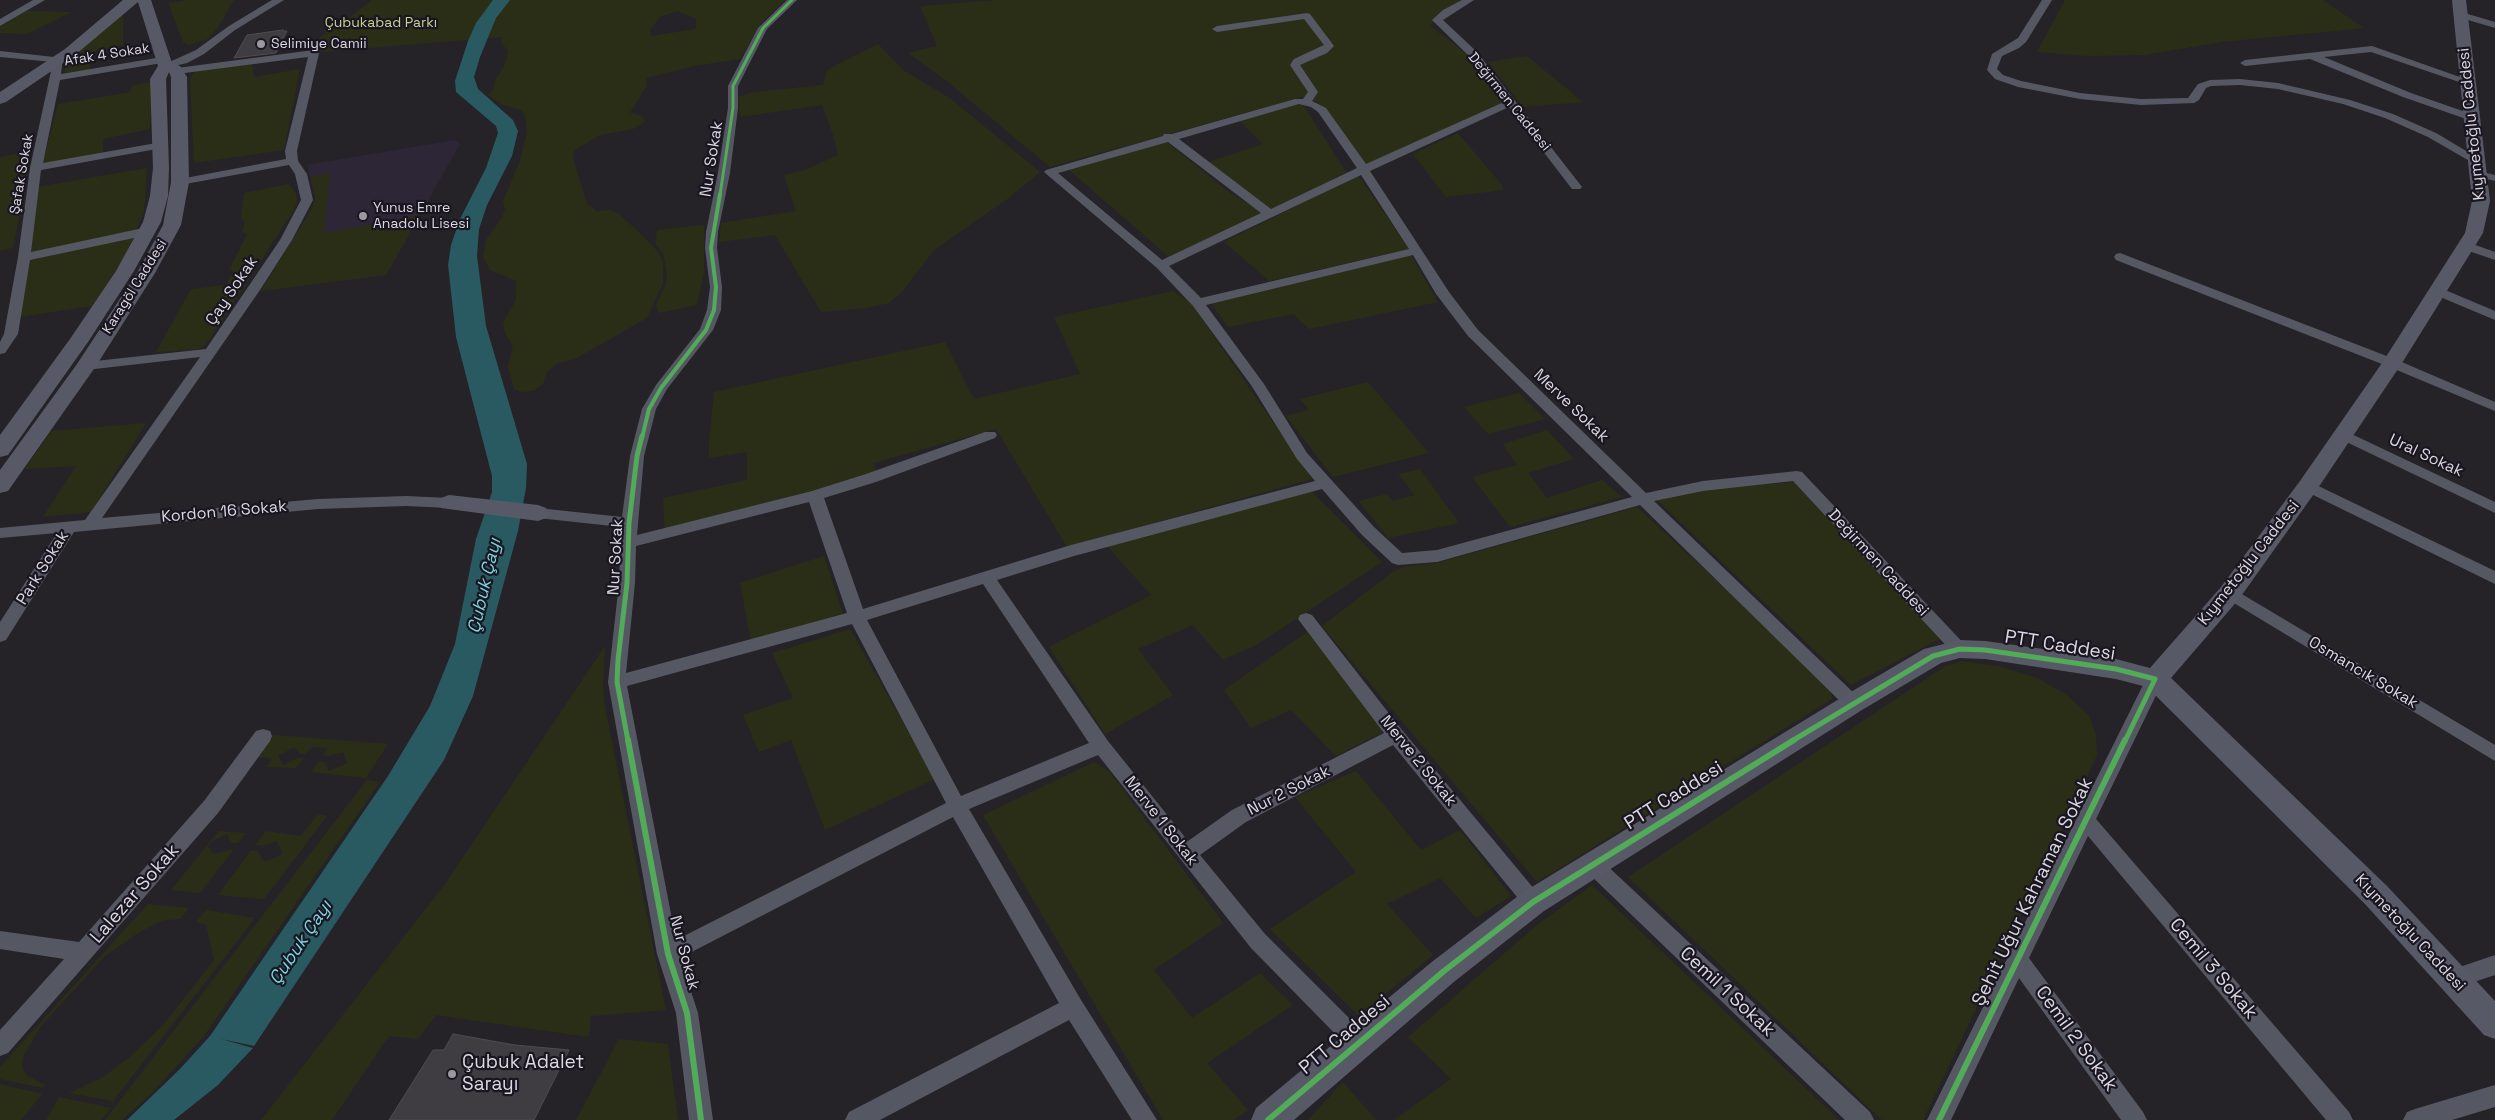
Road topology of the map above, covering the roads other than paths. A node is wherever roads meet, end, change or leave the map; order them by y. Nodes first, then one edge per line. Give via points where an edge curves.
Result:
1 (40, 0) edge
2 (132, 0) edge
3 (144, 0) edge
4 (279, 0) edge
5 (792, 0) edge
6 (1469, 0) edge
7 (2047, 0) edge
8 (2460, 7) edge
9 (0, 23) edge
10 (2495, 25) edge
11 (1217, 29) dead end
12 (0, 54) edge
13 (2310, 55) junction
14 (60, 60) junction
15 (2244, 63) dead end
16 (167, 66) junction
17 (56, 78) junction
18 (2469, 82) junction
19 (0, 99) edge
20 (1307, 101) junction
21 (1510, 103) junction
22 (2473, 118) junction
23 (1168, 136) junction
24 (162, 145) junction
25 (292, 160) junction
26 (36, 168) junction
27 (1362, 170) junction
28 (2484, 171) edge
29 (180, 182) junction
30 (1576, 187) dead end
31 (1270, 214) junction
32 (148, 231) junction
33 (2467, 246) junction
34 (1415, 251) junction
35 (2495, 256) edge
36 (24, 257) junction
37 (2120, 257) dead end
38 (1160, 266) junction
39 (2438, 291) junction
40 (1198, 303) junction
41 (2495, 316) edge
42 (0, 350) edge
43 (212, 352) junction
44 (2392, 363) junction
45 (86, 366) junction
46 (2495, 407) edge
47 (990, 435) dead end
48 (2343, 435) junction
49 (0, 450) edge
50 (1325, 483) junction
51 (0, 486) edge
52 (2308, 486) junction
53 (815, 494) junction
54 (1641, 498) junction
55 (450, 503) joint
56 (2495, 508) edge
57 (538, 513) joint
58 (91, 523) junction
59 (629, 523) junction
60 (70, 525) junction
61 (0, 532) edge
62 (630, 542) junction
63 (987, 578) junction
64 (2495, 578) edge
65 (2230, 593) junction
66 (857, 617) junction
67 (1306, 619) dead end
68 (0, 636) edge
69 (1960, 649) junction
70 (2155, 679) junction
71 (618, 682) junction
72 (1853, 703) junction
73 (1396, 735) junction
74 (263, 736) dead end
75 (1101, 746) junction
76 (2495, 754) edge
77 (957, 806) junction
78 (2085, 819) junction
79 (1186, 854) junction
80 (1593, 865) junction
81 (1533, 902) junction
82 (0, 940) edge
83 (84, 952) junction
84 (668, 954) junction
85 (2016, 958) junction
86 (2495, 966) edge
87 (2453, 979) junction
88 (1073, 1007) junction
89 (2495, 1024) edge
90 (1359, 1043) junction
91 (0, 1046) edge
92 (2495, 1096) edge
93 (701, 1120) edge
94 (857, 1120) edge
95 (1145, 1120) edge
96 (1268, 1120) edge
97 (1862, 1120) edge
98 (1939, 1120) edge
99 (2135, 1120) edge
100 (2341, 1120) edge
101 (2415, 1120) edge

1 - 9 street
2 - 14 main road
3 - 16 main road, Karagöl Caddesi
4 - 16 street via 200,52
5 - 59 street, Nur Sokak via 763,28 733,86 724,173 712,232 716,287 714,310 706,330 661,388 649,409 637,456
6 - 21 street, Değirmen Caddesi via 1437,20 1472,54
7 - 28 street via 2022,40 1997,54 1992,70 1999,77 2080,96 2141,102 2190,101 2202,86 2216,82 2278,86 2389,116 2432,135
8 - 10 street
8 - 18 main road, Kıymetoğlu Caddesi
11 - 20 street via 1307,16 1329,46 1295,65 1313,92
12 - 14 street
13 - 15 street
13 - 18 street via 2372,49
13 - 22 street
14 - 17 street, Şafak Sokak
14 - 19 main road
16 - 17 street, Afak 4 Sokak
16 - 24 main road via 158,79
16 - 25 street via 314,53 291,151
16 - 29 main road, Karagöl Caddesi via 180,105
17 - 26 street, Şafak Sokak
18 - 22 main road, Kıymetoğlu Caddesi
20 - 23 street
20 - 27 street, Merve Sokak via 1322,110
21 - 27 street
21 - 30 street, Değirmen Caddesi
22 - 28 main road, Kıymetoğlu Caddesi
23 - 31 street
23 - 38 street via 1050,172
24 - 26 street
24 - 32 main road via 159,196
25 - 29 street
25 - 43 street, Çay Sokak via 301,174 307,200 305,205
26 - 36 street, Şafak Sokak
27 - 31 street
27 - 34 street, Merve Sokak via 1382,196
28 - 33 main road, Kıymetoğlu Caddesi via 2474,232
29 - 45 main road, Karagöl Caddesi via 167,236
31 - 38 street
32 - 36 street
32 - 49 main road via 78,342
33 - 35 street
33 - 39 main road, Kıymetoğlu Caddesi
34 - 40 street
34 - 54 street, Merve Sokak via 1459,316 1490,353
36 - 42 street, Şafak Sokak via 11,334
37 - 44 street
38 - 40 street
39 - 41 street
39 - 44 main road, Kıymetoğlu Caddesi
40 - 50 street via 1257,384 1291,440
43 - 45 street
43 - 58 street, Çay Sokak
44 - 46 street
44 - 48 main road, Kıymetoğlu Caddesi
45 - 51 main road, Karagöl Caddesi
47 - 53 street
48 - 52 main road, Kıymetoğlu Caddesi
48 - 56 street, Ural Sokak
50 - 54 street via 1398,559 1437,556
50 - 63 street via 1071,551
52 - 64 street
52 - 65 main road, Kıymetoğlu Caddesi
53 - 62 street
53 - 66 street
54 - 69 street, Değirmen Caddesi via 1703,486 1797,476
54 - 72 street, Merve Sokak
55 - 57 main road
55 - 58 street, Kordon 16 Sokak via 318,504
57 - 59 street
58 - 60 street, Kordon 16 Sokak
59 - 62 street, Nur Sokak
60 - 61 street, Kordon 16 Sokak
60 - 68 street, Park Sokak
62 - 71 street, Nur Sokak
63 - 66 street
63 - 75 street, Merve 1 Sokak
65 - 70 main road, Kıymetoğlu Caddesi
65 - 76 street, Osmancık Sokak
66 - 71 street
66 - 77 street
67 - 73 street, Merve 2 Sokak
69 - 70 main road, PTT Caddesi via 2116,669
69 - 72 main road, PTT Caddesi via 1933,656
70 - 78 street, Şehit Uğur Kahraman Sokak
70 - 87 main road, Kıymetoğlu Caddesi via 2376,895
71 - 84 street, Nur Sokak
72 - 80 main road, PTT Caddesi
73 - 79 street, Nur 2 Sokak via 1239,816
73 - 81 street, Merve 2 Sokak
74 - 83 street, Lalezar Sokak via 211,807
75 - 77 street
75 - 79 street, Merve 1 Sokak
77 - 84 street
77 - 88 street
78 - 85 street, Şehit Uğur Kahraman Sokak
78 - 100 street, Cemil 3 Sokak
79 - 90 street, Merve 1 Sokak via 1258,940
80 - 81 main road, PTT Caddesi
80 - 97 street, Cemil 1 Sokak
81 - 90 main road, PTT Caddesi
82 - 83 street
83 - 91 street, Lalezar Sokak
84 - 93 street, Nur Sokak via 687,1013
85 - 98 street, Şehit Uğur Kahraman Sokak
85 - 99 street, Cemil 2 Sokak
86 - 87 street
87 - 89 main road, Kıymetoğlu Caddesi
88 - 94 street
88 - 95 street
90 - 96 main road, PTT Caddesi
92 - 101 street

